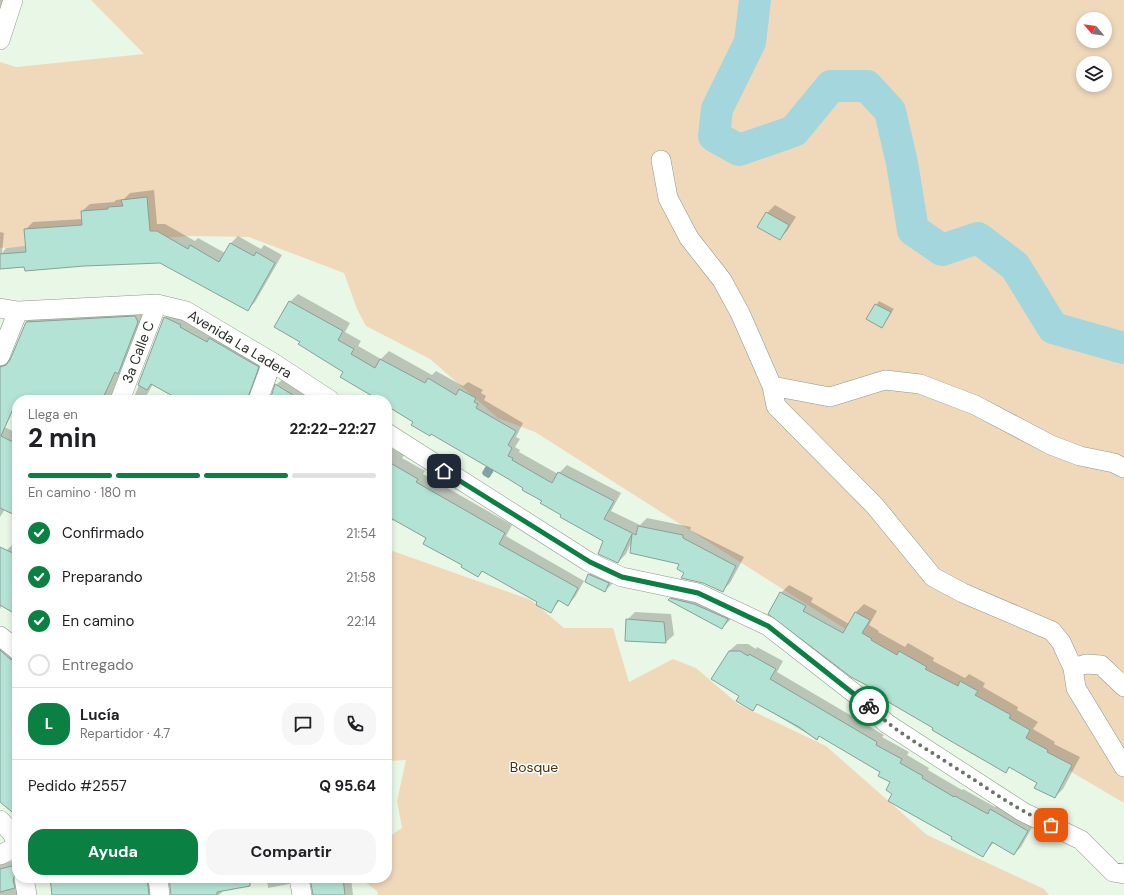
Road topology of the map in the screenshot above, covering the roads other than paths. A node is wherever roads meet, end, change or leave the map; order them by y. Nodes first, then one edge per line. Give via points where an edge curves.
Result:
1 (13, 0) edge
2 (0, 40) edge
3 (661, 160) dead end
4 (157, 304) junction
5 (9, 310) edge
6 (0, 356) edge
7 (272, 362) junction
8 (772, 386) junction
9 (122, 395) edge
10 (260, 395) edge
11 (322, 395) edge
12 (392, 436) edge
13 (1124, 468) edge
14 (0, 636) edge
15 (12, 646) edge
16 (1073, 668) junction
17 (1124, 688) edge
18 (1124, 767) edge
19 (0, 820) edge
20 (12, 834) edge
21 (12, 849) edge
22 (0, 855) edge
23 (1118, 873) edge
24 (25, 883) edge
25 (159, 883) edge
26 (300, 883) edge
27 (27, 895) edge
28 (160, 895) edge
29 (302, 895) edge

1 - 2 street
3 - 8 street via 668,198 689,238 722,280 740,313
4 - 5 street, Avenida La Ladera
4 - 7 street, Avenida La Ladera via 186,311
4 - 9 street, 3a Calle C
5 - 6 street
7 - 10 street
7 - 11 street, Avenida La Ladera
8 - 13 street via 830,397 885,380 920,384 975,405 1051,445
8 - 16 street via 776,406 875,506 933,576 963,593 1052,631 1061,642
12 - 23 street via 590,562 622,577 698,593 768,626 863,700 886,723 1023,812 1081,840
14 - 15 street
16 - 17 street via 1086,664 1101,665
16 - 18 street via 1076,688
19 - 20 street
21 - 22 street
24 - 27 street
25 - 28 street
26 - 29 street

